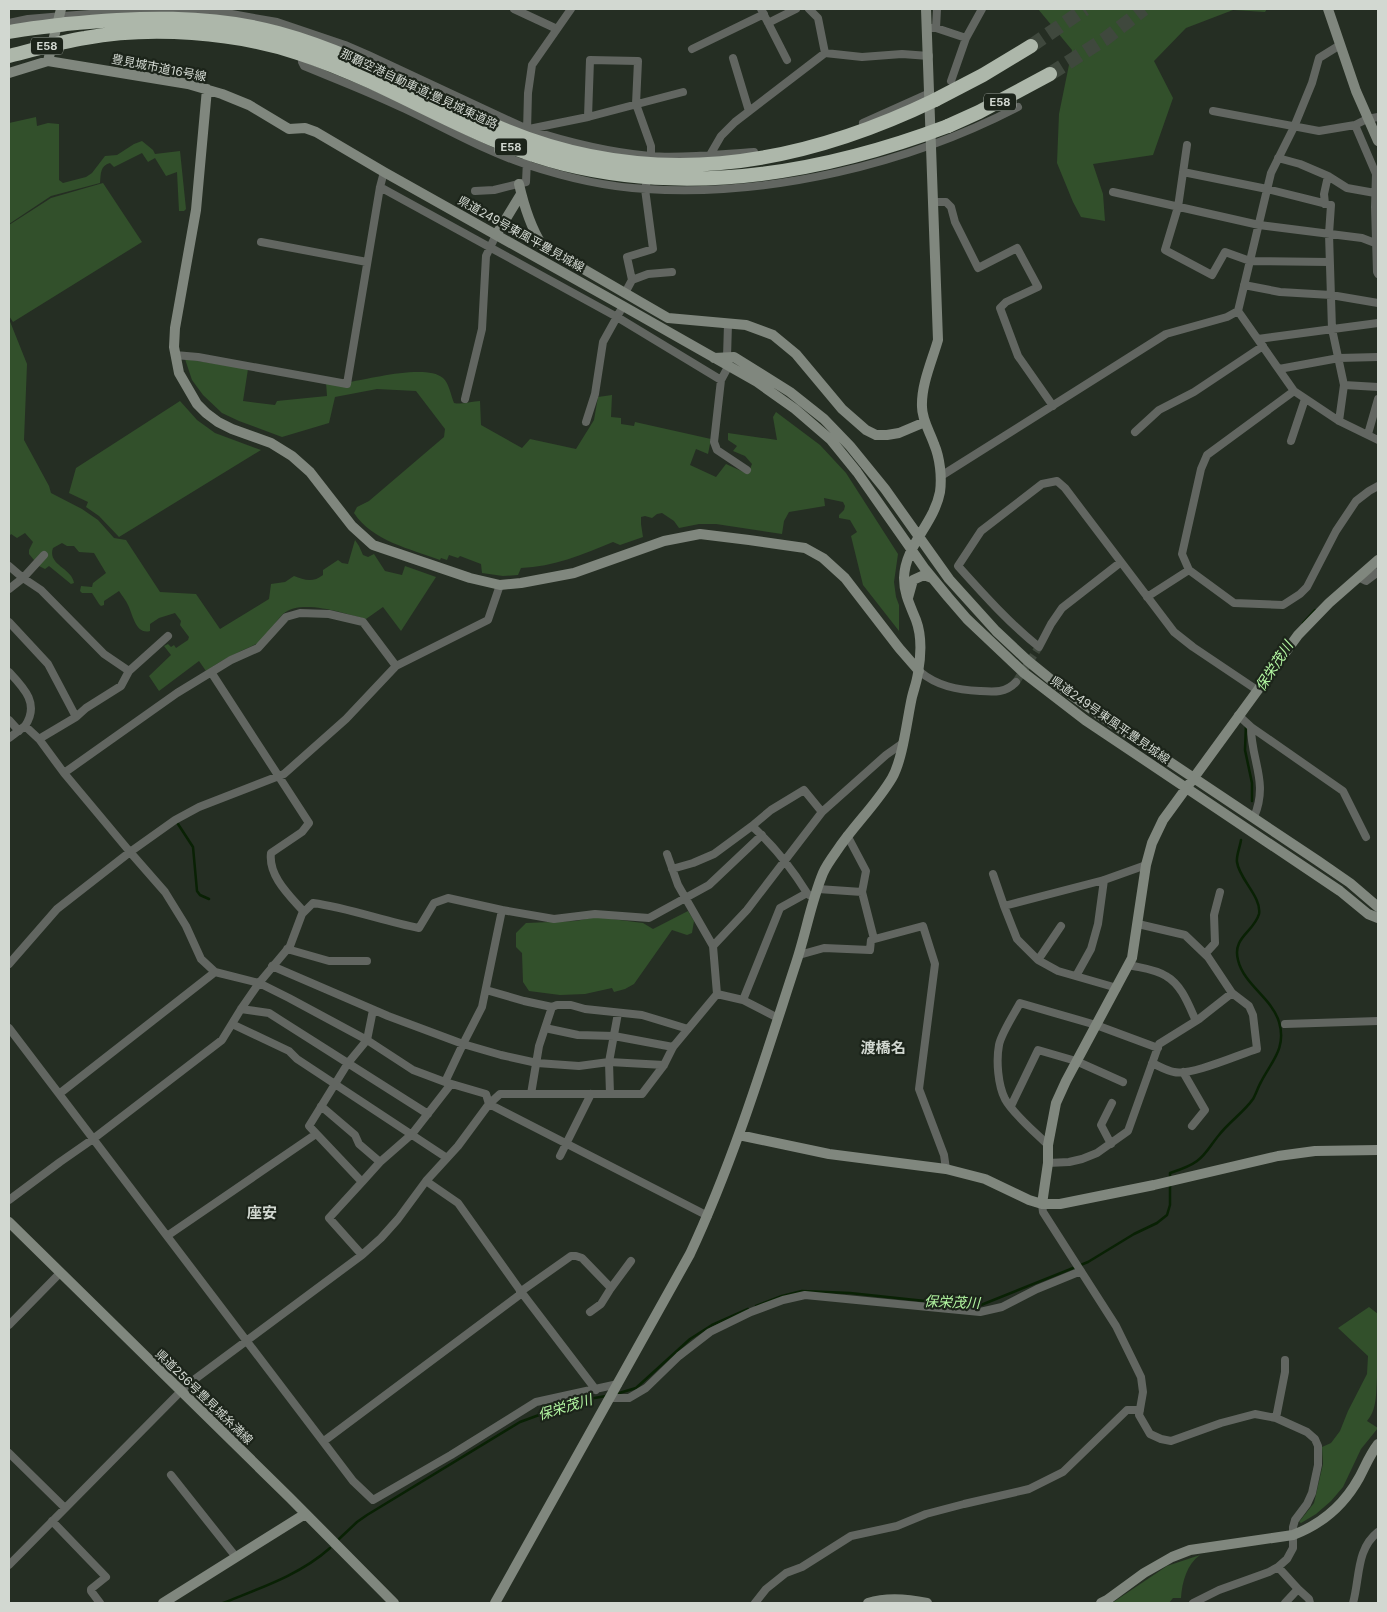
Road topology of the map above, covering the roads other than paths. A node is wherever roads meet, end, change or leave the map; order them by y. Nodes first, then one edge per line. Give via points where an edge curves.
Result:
1 (514, 9) edge
2 (571, 9) edge
3 (796, 9) edge
4 (809, 9) edge
5 (926, 9) edge
6 (937, 9) edge
7 (982, 9) edge
8 (1328, 9) edge
9 (762, 11) edge
10 (61, 12) edge
11 (9, 23) edge
12 (768, 23) junction
13 (932, 28) junction
14 (557, 29) junction
15 (9, 32) edge
16 (309, 32) junction
17 (966, 38) junction
18 (1340, 45) junction
19 (1031, 46) tunnel mouth
20 (692, 49) dead end
21 (824, 53) junction
22 (9, 56) edge
23 (928, 56) junction
24 (734, 58) dead end
25 (787, 60) dead end
26 (48, 61) junction
27 (9, 74) edge
28 (1050, 74) tunnel mouth
29 (951, 80) dead end
30 (207, 89) junction
31 (683, 92) dead end
32 (932, 96) junction
33 (636, 104) junction
34 (1018, 106) dead end
35 (749, 111) junction
36 (1213, 111) dead end
37 (588, 117) junction
38 (1378, 117) edge
39 (1367, 119) junction
40 (1355, 125) junction
41 (1294, 127) junction
42 (527, 129) junction
43 (316, 132) joint
44 (1378, 141) edge
45 (931, 145) junction
46 (1187, 145) dead end
47 (710, 155) junction
48 (652, 156) junction
49 (1278, 158) junction
50 (527, 164) junction
51 (384, 172) junction
52 (1183, 172) junction
53 (1328, 176) junction
54 (380, 187) junction
55 (520, 189) junction
56 (1267, 189) junction
57 (645, 190) junction
58 (475, 191) dead end
59 (1113, 192) dead end
60 (1375, 193) junction
61 (932, 202) junction
62 (1325, 204) junction
63 (1377, 206) edge
64 (1178, 207) junction
65 (1259, 225) junction
66 (1329, 234) junction
67 (496, 235) junction
68 (261, 242) dead end
69 (1375, 243) junction
70 (489, 248) junction
71 (1250, 261) junction
72 (367, 262) junction
73 (1329, 262) junction
74 (672, 272) dead end
75 (1378, 274) edge
76 (632, 280) junction
77 (1244, 286) junction
78 (625, 293) junction
79 (1331, 295) junction
80 (1378, 303) edge
81 (623, 306) junction
82 (1238, 311) junction
83 (616, 317) junction
84 (1378, 323) edge
85 (728, 324) junction
86 (1332, 329) junction
87 (1258, 339) junction
88 (1263, 346) junction
89 (175, 355) junction
90 (1378, 356) edge
91 (1339, 358) junction
92 (728, 362) junction
93 (1279, 369) junction
94 (721, 380) junction
95 (1344, 385) junction
96 (1378, 387) edge
97 (1294, 391) junction
98 (465, 399) dead end
99 (1305, 399) junction
100 (1378, 399) edge
101 (1053, 406) junction
102 (1338, 421) junction
103 (586, 422) dead end
104 (925, 422) junction
105 (1135, 432) dead end
106 (1368, 434) junction
107 (1378, 440) edge
108 (1291, 442) dead end
109 (747, 470) dead end
110 (941, 476) junction
111 (1378, 486) edge
112 (918, 537) junction
113 (911, 548) junction
114 (44, 555) dead end
115 (1378, 560) edge
116 (1121, 562) junction
117 (9, 566) edge
118 (1189, 570) junction
119 (1378, 572) edge
120 (1358, 577) junction
121 (23, 578) junction
122 (932, 578) junction
123 (500, 584) junction
124 (9, 590) edge
125 (1147, 597) junction
126 (907, 601) junction
127 (9, 622) edge
128 (168, 636) dead end
129 (396, 666) junction
130 (129, 671) junction
131 (918, 671) junction
132 (9, 672) edge
133 (211, 672) junction
134 (1016, 682) tunnel mouth
135 (1257, 690) junction
136 (1238, 715) junction
137 (76, 717) junction
138 (9, 720) edge
139 (1251, 726) junction
140 (22, 728) junction
141 (9, 738) edge
142 (39, 739) junction
143 (903, 743) junction
144 (64, 772) junction
145 (278, 777) junction
146 (1193, 777) junction
147 (1185, 788) junction
148 (822, 812) junction
149 (1254, 817) junction
150 (752, 826) junction
151 (762, 835) junction
152 (847, 835) junction
153 (1366, 837) dead end
154 (130, 852) junction
155 (667, 854) dead end
156 (786, 861) junction
157 (1146, 865) junction
158 (672, 869) junction
159 (993, 874) dead end
160 (1104, 880) junction
161 (862, 892) junction
162 (1220, 892) dead end
163 (813, 894) junction
164 (686, 898) junction
165 (1004, 906) junction
166 (1378, 907) edge
167 (502, 910) junction
168 (304, 912) junction
169 (1378, 918) edge
170 (1138, 924) junction
171 (1061, 926) dead end
172 (874, 939) junction
173 (713, 946) junction
174 (287, 949) junction
175 (1205, 954) junction
176 (799, 955) junction
177 (1038, 960) junction
178 (367, 961) dead end
179 (9, 964) edge
180 (1129, 965) junction
181 (272, 966) junction
182 (215, 972) junction
183 (1076, 976) junction
184 (259, 983) junction
185 (1117, 988) junction
186 (486, 990) junction
187 (1232, 993) junction
188 (717, 994) junction
189 (743, 1000) junction
190 (552, 1007) junction
191 (241, 1009) junction
192 (373, 1010) junction
193 (618, 1013) junction
194 (778, 1018) junction
195 (1196, 1021) junction
196 (1378, 1022) edge
197 (232, 1024) junction
198 (1285, 1024) dead end
199 (1096, 1025) junction
200 (9, 1028) edge
201 (545, 1028) junction
202 (688, 1029) junction
203 (614, 1036) junction
204 (367, 1040) junction
205 (463, 1044) junction
206 (673, 1048) junction
207 (1158, 1048) junction
208 (1076, 1061) junction
209 (609, 1062) junction
210 (348, 1063) junction
211 (537, 1063) junction
212 (1152, 1063) junction
213 (664, 1065) junction
214 (1183, 1072) junction
215 (1123, 1082) dead end
216 (448, 1083) junction
217 (335, 1084) junction
218 (59, 1094) junction
219 (531, 1094) junction
220 (591, 1094) junction
221 (610, 1094) junction
222 (1112, 1103) dead end
223 (489, 1104) junction
224 (321, 1106) junction
225 (1011, 1106) junction
226 (428, 1114) junction
227 (1192, 1126) dead end
228 (316, 1134) junction
229 (412, 1134) junction
230 (739, 1136) junction
231 (93, 1139) junction
232 (567, 1144) junction
233 (1112, 1144) junction
234 (1048, 1145) junction
235 (1378, 1150) edge
236 (560, 1156) dead end
237 (447, 1158) junction
238 (380, 1162) junction
239 (1048, 1163) junction
240 (946, 1169) junction
241 (426, 1181) junction
242 (362, 1182) junction
243 (9, 1200) edge
244 (1042, 1204) junction
245 (708, 1216) junction
246 (9, 1222) edge
247 (168, 1236) junction
248 (362, 1255) junction
249 (631, 1261) dead end
250 (1080, 1271) junction
251 (60, 1273) junction
252 (611, 1288) junction
253 (521, 1293) junction
254 (590, 1312) dead end
255 (9, 1325) edge
256 (246, 1341) junction
257 (1285, 1360) dead end
258 (596, 1390) junction
259 (180, 1391) junction
260 (614, 1392) junction
261 (1140, 1410) junction
262 (1276, 1418) junction
263 (324, 1441) junction
264 (1378, 1444) edge
265 (9, 1453) edge
266 (171, 1475) dead end
267 (65, 1508) junction
268 (305, 1514) junction
269 (52, 1521) junction
270 (1378, 1532) edge
271 (1293, 1534) junction
272 (236, 1557) junction
273 (9, 1565) edge
274 (1278, 1568) junction
275 (1298, 1589) junction
276 (382, 1590) junction
277 (100, 1603) edge
278 (163, 1603) edge
279 (394, 1603) edge
280 (400, 1603) edge
281 (495, 1603) edge
282 (755, 1603) edge
283 (868, 1603) edge
284 (927, 1603) edge
285 (1101, 1603) edge
286 (1193, 1603) edge
287 (1285, 1603) edge
288 (1310, 1603) edge
289 (1353, 1603) edge

1 - 14 street
2 - 14 street
3 - 12 street
4 - 21 street via 818,18
5 - 13 street
6 - 13 street
7 - 17 street
8 - 18 street
9 - 12 street
9 - 20 street
10 - 11 street
10 - 16 street via 191,10 269,21
10 - 26 street
12 - 25 street
13 - 17 street
13 - 23 street
14 - 42 street via 532,65
15 - 32 highway, 那覇空港自動車道;豊見城東道路 / E58, bridge via 83,22 152,18 248,26 330,49 524,137 574,152 674,165 754,160 833,142 906,114
16 - 42 street via 368,55
16 - 50 street via 302,62 304,66 404,108 500,155
17 - 29 street
18 - 39 street
18 - 41 street via 1319,58
19 - 32 highway, 那覇空港自動車道;豊見城東道路 / E58 via 983,75
21 - 23 street
21 - 35 street
22 - 28 highway, 那覇空港自動車道;豊見城東道路 / E58, bridge via 114,34 219,36 272,46 324,61 464,127 563,164 619,175 686,180 764,174 861,155 948,126
23 - 32 street
24 - 35 street
26 - 27 street
26 - 30 street, 豊見城市道16号線
30 - 43 street, 豊見城市道16号線 via 249,106 289,129 305,128
30 - 89 street via 196,210 175,328
31 - 33 street
32 - 45 street
32 - 47 street via 815,144
33 - 37 street
33 - 37 street via 638,61 590,60
33 - 48 street
34 - 45 street
35 - 47 street via 721,136
36 - 41 street
37 - 42 street
38 - 39 street
39 - 40 street
39 - 44 street
40 - 41 street via 1319,131
40 - 60 street via 1376,174
41 - 49 street
42 - 48 street via 607,150
42 - 50 street
43 - 51 street, 県道249号東風平豊見城線
45 - 57 street via 837,172 763,185 706,191
45 - 61 street
46 - 52 street
47 - 48 street
48 - 57 street
49 - 53 street
49 - 56 street
50 - 55 street via 526,182
50 - 57 street via 591,182
51 - 54 street
51 - 67 street, 県道249号東風平豊見城線
52 - 56 street
52 - 64 street
53 - 60 street via 1347,188
53 - 62 street
54 - 70 street
54 - 72 street
55 - 58 street
55 - 67 street
55 - 78 street via 533,230 542,245
56 - 62 street
56 - 65 street
57 - 76 street via 653,249 627,257
59 - 64 street
60 - 63 street
61 - 101 street via 946,202 951,207 978,268 1017,248 1038,287 1000,308 1018,356
61 - 104 street via 938,340 924,386 922,407
62 - 66 street via 1331,205
63 - 69 street
64 - 65 street
64 - 71 street via 1165,250 1212,275 1226,252
65 - 66 street
65 - 71 street
66 - 69 street
66 - 73 street
67 - 70 street
67 - 81 street, 県道249号東風平豊見城線
68 - 72 street
69 - 75 street
70 - 83 street
70 - 98 street via 482,329
71 - 73 street
71 - 77 street
72 - 89 street via 347,384
73 - 79 street
74 - 76 street via 648,274
76 - 78 street
77 - 79 street
77 - 82 street
78 - 85 street via 668,318
79 - 80 street
79 - 86 street
81 - 83 street
81 - 92 street, 県道249号東風平豊見城線 via 714,358
82 - 87 street
82 - 101 street via 1166,334
83 - 94 street
83 - 103 street via 603,342 595,394
84 - 86 street
85 - 92 street
85 - 104 street via 746,325 773,335 796,354 842,409 876,435 887,435
86 - 87 street
86 - 91 street
87 - 88 street
88 - 93 street
88 - 105 street via 1194,392 1159,410
89 - 123 street via 184,384 206,413 232,429 271,443 292,456 310,472 352,526 373,545 470,578
90 - 91 street
91 - 93 street
91 - 95 street
92 - 94 street
92 - 112 street, 県道249号東風平豊見城線 via 734,357 770,378 824,419 866,465
92 - 113 street, 県道249号東風平豊見城線 via 779,397 831,440
93 - 97 street
94 - 109 street via 714,442 717,450
95 - 96 street
95 - 102 street
97 - 99 street
97 - 118 street via 1207,455 1182,554
99 - 102 street
99 - 108 street
100 - 106 street
101 - 110 street
102 - 106 street
104 - 110 street via 936,448
106 - 107 street
110 - 112 street via 937,504
111 - 118 street via 1356,501 1336,531 1307,587 1283,605 1234,603
112 - 113 street
112 - 146 street, 県道249号東風平豊見城線 via 967,600 1023,656 1060,687
113 - 122 street, 県道249号東風平豊見城線
113 - 126 street via 904,576
114 - 121 street
115 - 120 street
116 - 116 street via 1057,481 1042,484 981,531 958,566 1000,612 1039,647 1062,608
116 - 125 street
117 - 121 street
118 - 125 street
119 - 120 street via 1366,581
120 - 135 street via 1298,635
121 - 124 street
121 - 130 street via 41,590 104,654
122 - 126 street via 924,576 914,580
122 - 147 street, 県道249号東風平豊見城線 via 967,619 1024,673 1085,720
123 - 129 street via 488,620
123 - 131 street via 574,573 664,541 700,534 805,548 823,558 845,578
125 - 135 street via 1174,632
126 - 131 street via 919,630
127 - 137 street via 48,664
128 - 130 street
129 - 133 street via 363,622 329,614 300,613 286,617 258,648
129 - 145 street via 346,718
130 - 137 street via 121,686
131 - 134 street via 929,680 963,691 997,692
131 - 143 street
132 - 140 street via 23,687 31,703 31,717
133 - 144 street
133 - 145 street
135 - 136 street
136 - 139 street
136 - 146 street
137 - 142 street
138 - 140 street
139 - 149 street via 1260,780 1260,804
139 - 153 street via 1344,791
140 - 141 street
140 - 142 street
142 - 144 street
143 - 148 street
143 - 152 street via 894,775 877,801
144 - 154 street
145 - 154 street via 199,807
145 - 168 street via 309,824 271,853 270,862 276,877
146 - 147 street
146 - 149 street, 県道249号東風平豊見城線
147 - 157 street via 1157,831
147 - 169 street, 県道249号東風平豊見城線
148 - 150 street via 804,790
148 - 156 street
149 - 166 street, 県道249号東風平豊見城線 via 1350,883
150 - 151 street
150 - 158 street via 714,854
151 - 156 street
151 - 164 street via 709,885
152 - 161 street via 866,871
152 - 163 street
154 - 179 street via 57,909
154 - 182 street via 165,892 201,959
155 - 158 street
156 - 163 street
156 - 173 street
157 - 160 street
157 - 170 street
158 - 164 street
159 - 165 street
160 - 165 street
160 - 183 street via 1096,932
161 - 163 street
161 - 172 street
162 - 175 street via 1214,915 1215,943
163 - 176 street
163 - 189 street via 780,908
164 - 167 street via 649,918 595,914 554,919
164 - 173 street
165 - 177 street via 1017,939
167 - 168 street via 448,898 434,903 420,928 312,903
167 - 186 street
168 - 174 street
170 - 175 street via 1185,935
170 - 180 street
171 - 177 street
172 - 176 street via 870,950 824,948
172 - 240 street via 923,926 936,964 919,1089 944,1155
173 - 188 street
174 - 178 street via 329,962
174 - 181 street
175 - 187 street
176 - 194 street
177 - 183 street
180 - 185 street
180 - 195 street via 1167,976 1177,985
181 - 184 street
181 - 192 street
182 - 184 street
182 - 218 street
183 - 185 street
184 - 191 street
184 - 204 street
185 - 199 street
186 - 190 street
186 - 205 street via 482,1007
187 - 195 street
187 - 214 street via 1249,1006 1257,1049
188 - 189 street
188 - 202 street
189 - 194 street
190 - 193 street via 571,1005
190 - 201 street
191 - 197 street
191 - 210 street via 269,1013
192 - 204 street
192 - 205 street
193 - 202 street via 642,1015
193 - 203 street
194 - 230 street
195 - 207 street via 1159,1044
196 - 198 street
197 - 217 street via 289,1051
197 - 231 street via 222,1040
199 - 207 street
199 - 208 street
199 - 225 street via 1020,1004 999,1044 1001,1084
200 - 218 street
201 - 203 street via 578,1035
201 - 211 street
202 - 206 street
203 - 206 street
203 - 209 street
204 - 210 street
204 - 216 street via 413,1070
205 - 211 street
205 - 216 street
206 - 213 street
207 - 212 street
208 - 215 street
208 - 225 street via 1038,1050
208 - 234 street via 1056,1104
209 - 211 street via 578,1066
209 - 213 street
209 - 221 street
210 - 217 street
210 - 226 street
211 - 219 street
212 - 214 street via 1174,1072
212 - 233 street via 1128,1132
213 - 221 street via 642,1094
214 - 227 street via 1205,1110
216 - 223 street via 486,1094
216 - 226 street
217 - 224 street
217 - 229 street
218 - 231 street
219 - 220 street
219 - 223 street via 500,1094
220 - 221 street
220 - 232 street
222 - 233 street via 1101,1125
223 - 232 street
223 - 237 street
224 - 228 street via 309,1126
224 - 238 street
225 - 234 street
226 - 229 street
228 - 242 street
228 - 247 street
229 - 237 street
229 - 238 street
230 - 240 street via 828,1154
230 - 245 street
231 - 243 street
231 - 247 street
232 - 236 street
232 - 245 street
233 - 239 street via 1082,1160
234 - 239 street
235 - 244 street via 1315,1151 1278,1156 1162,1184 1060,1204
237 - 241 street
238 - 242 street
239 - 244 street
240 - 244 street via 986,1178
241 - 248 street via 398,1219
241 - 253 street via 458,1203
242 - 248 street via 329,1218
244 - 250 street via 1042,1212
245 - 260 street
246 - 251 street, 県道256号豊見城糸満線
247 - 256 street
248 - 256 street
249 - 252 street
250 - 260 street via 1002,1307 980,1312 805,1295 784,1300 710,1332 646,1388 629,1398
250 - 261 street via 1116,1326 1142,1377
251 - 255 street
251 - 259 street, 県道256号豊見城糸満線
252 - 253 street via 582,1258 571,1256
252 - 254 street via 601,1304
253 - 258 street
253 - 263 street
256 - 259 street
256 - 263 street
257 - 262 street
258 - 260 street
258 - 263 street via 536,1402 373,1500 353,1481
259 - 267 street
259 - 268 street, 県道256号豊見城糸満線
260 - 281 street
261 - 262 street via 1139,1415 1150,1434 1171,1441 1255,1414
261 - 282 street via 1126,1410 1062,1472 1029,1489 851,1536 802,1568 786,1572
262 - 271 street via 1307,1432 1318,1446 1312,1493 1295,1520
264 - 271 street via 1336,1509 1325,1519
265 - 267 street
266 - 272 street
267 - 269 street
268 - 272 street
268 - 276 street, 県道256号豊見城糸満線
269 - 273 street
269 - 277 street via 106,1577 92,1589
270 - 289 street via 1363,1549
271 - 274 street via 1293,1548
271 - 285 street via 1190,1550 1144,1573
272 - 278 street
274 - 275 street
274 - 286 street
275 - 287 street
275 - 288 street
276 - 279 street, 県道256号豊見城糸満線
276 - 280 street, 県道256号豊見城糸満線
283 - 284 street via 880,1600

